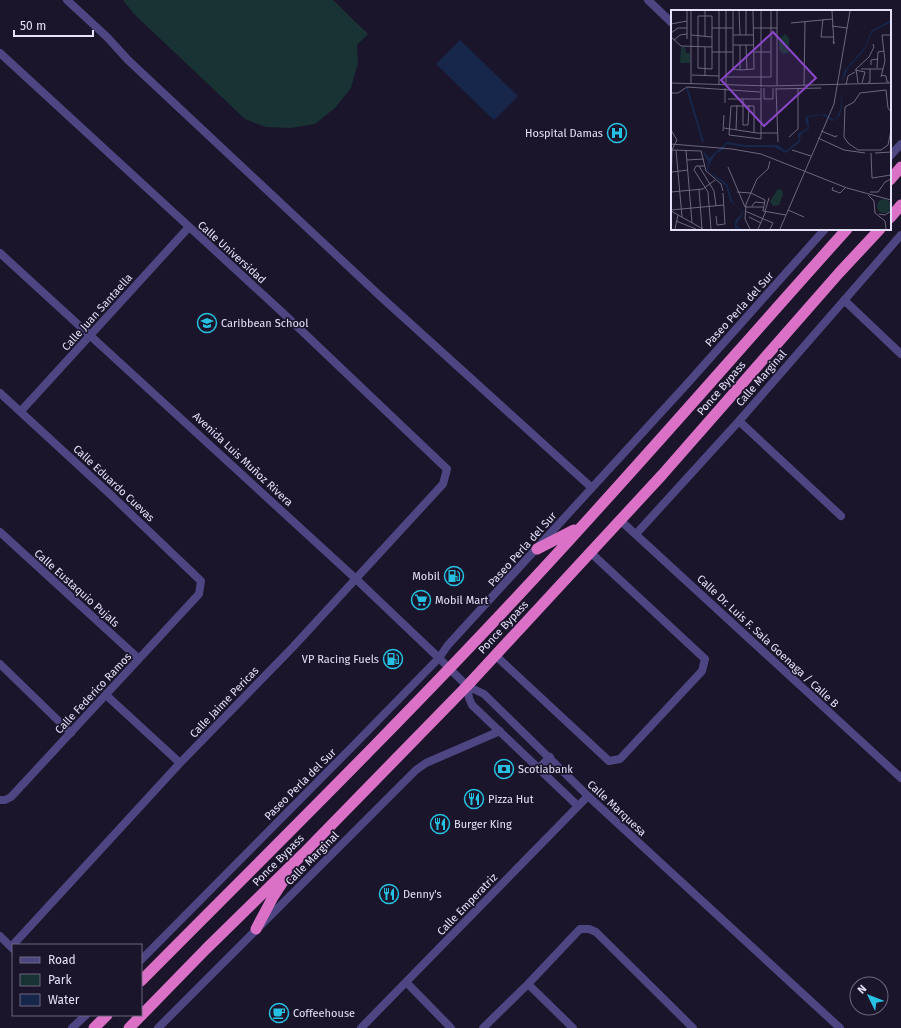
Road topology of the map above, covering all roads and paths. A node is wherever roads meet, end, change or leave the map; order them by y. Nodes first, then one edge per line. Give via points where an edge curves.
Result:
1 (67, 0) edge
2 (648, 0) edge
3 (671, 22) edge
4 (0, 53) edge
5 (901, 144) edge
6 (891, 155) edge
7 (901, 168) edge
8 (891, 179) edge
9 (901, 205) edge
10 (891, 217) edge
11 (189, 227) junction
12 (824, 230) edge
13 (846, 230) edge
14 (879, 230) edge
15 (901, 234) edge
16 (0, 253) edge
17 (844, 300) junction
18 (90, 335) junction
19 (901, 354) edge
20 (0, 393) edge
21 (20, 411) junction
22 (739, 420) junction
23 (447, 469) joint
24 (592, 488) junction
25 (841, 516) dead end
26 (621, 521) junction
27 (581, 526) junction
28 (0, 532) edge
29 (636, 534) junction
30 (537, 549) junction
31 (591, 553) junction
32 (356, 579) junction
33 (199, 594) joint
34 (495, 654) junction
35 (439, 658) junction
36 (139, 659) junction
37 (0, 664) edge
38 (449, 668) junction
39 (467, 686) junction
40 (106, 695) junction
41 (500, 731) junction
42 (71, 733) junction
43 (550, 758) junction
44 (180, 763) junction
45 (538, 769) junction
46 (901, 778) edge
47 (588, 796) junction
48 (0, 800) edge
49 (578, 806) junction
50 (304, 853) junction
51 (256, 928) junction
52 (0, 936) edge
53 (16, 944) edge
54 (12, 948) edge
55 (142, 959) edge
56 (142, 980) edge
57 (406, 982) junction
58 (528, 984) junction
59 (142, 1015) edge
60 (85, 1016) edge
61 (87, 1016) edge
62 (106, 1016) edge
63 (141, 1016) edge
64 (96, 1027) edge
65 (72, 1028) edge
66 (129, 1028) edge
67 (158, 1028) edge
68 (361, 1028) edge
69 (451, 1028) edge
70 (483, 1028) edge
71 (573, 1028) edge
72 (693, 1028) edge
73 (840, 1028) edge

1 - 24 street via 358,276
2 - 3 street
4 - 11 street, Calle Universidad
5 - 6 street
7 - 8 highway
9 - 10 highway
11 - 18 street, Calle Juan Santaella
11 - 23 street, Calle Universidad
12 - 24 street, Paseo Perla del Sur
13 - 27 highway, Ponce Bypass
14 - 26 highway, Ponce Bypass
15 - 17 street, Calle Marginal
16 - 18 street, Avenida Luis Muñoz Rivera
17 - 19 street
17 - 22 street, Calle Marginal
18 - 21 street, Calle Juan Santaella
18 - 32 street, Avenida Luis Muñoz Rivera
20 - 21 street, Calle Eduardo Cuevas
21 - 33 street, Calle Eduardo Cuevas via 201,580
22 - 25 street
22 - 29 street, Calle Marginal
23 - 32 street, Calle Jaime Pericas via 443,484
24 - 30 street, Paseo Perla del Sur
26 - 29 street, Calle Dr. Luis F. Sala Goenaga / Calle B
26 - 31 highway, Ponce Bypass
27 - 30 highway
27 - 38 highway, Ponce Bypass
28 - 36 street, Calle Eustaquio Pujals
29 - 46 street, Calle Dr. Luis F. Sala Goenaga / Calle B
30 - 35 street, Paseo Perla del Sur
31 - 34 highway, Ponce Bypass
31 - 34 street via 705,659 702,671 620,758 609,761
32 - 35 street, Avenida Luis Muñoz Rivera
32 - 44 street, Calle Jaime Pericas via 294,647
33 - 36 street, Calle Federico Ramos
34 - 39 highway, Ponce Bypass
35 - 38 street, Avenida Luis Muñoz Rivera
35 - 55 street, Paseo Perla del Sur
36 - 40 street, Calle Federico Ramos
37 - 42 street
38 - 39 street, Avenida Luis Muñoz Rivera
38 - 56 highway, Ponce Bypass
39 - 41 street via 472,705
39 - 43 street, Calle Marquesa via 484,694
39 - 50 highway, Ponce Bypass
40 - 42 street, Calle Federico Ramos
40 - 44 street
41 - 45 street
41 - 51 street, Calle Marginal via 426,763 416,770
42 - 48 street, Calle Federico Ramos via 11,797
43 - 45 street
43 - 47 street, Calle Marquesa
44 - 53 street, Calle Jaime Pericas
45 - 49 street
47 - 49 street, Calle Emperatriz
47 - 73 street, Calle Marquesa
49 - 57 street, Calle Emperatriz
50 - 51 highway via 272,897
50 - 59 highway, Ponce Bypass
51 - 67 street, Calle Marginal
52 - 54 street
57 - 68 street, Calle Emperatriz
57 - 69 street
58 - 70 street
58 - 71 street
58 - 72 street via 580,929 589,929 596,932
60 - 65 street
61 - 64 street
62 - 64 highway
63 - 66 highway, Ponce Bypass

